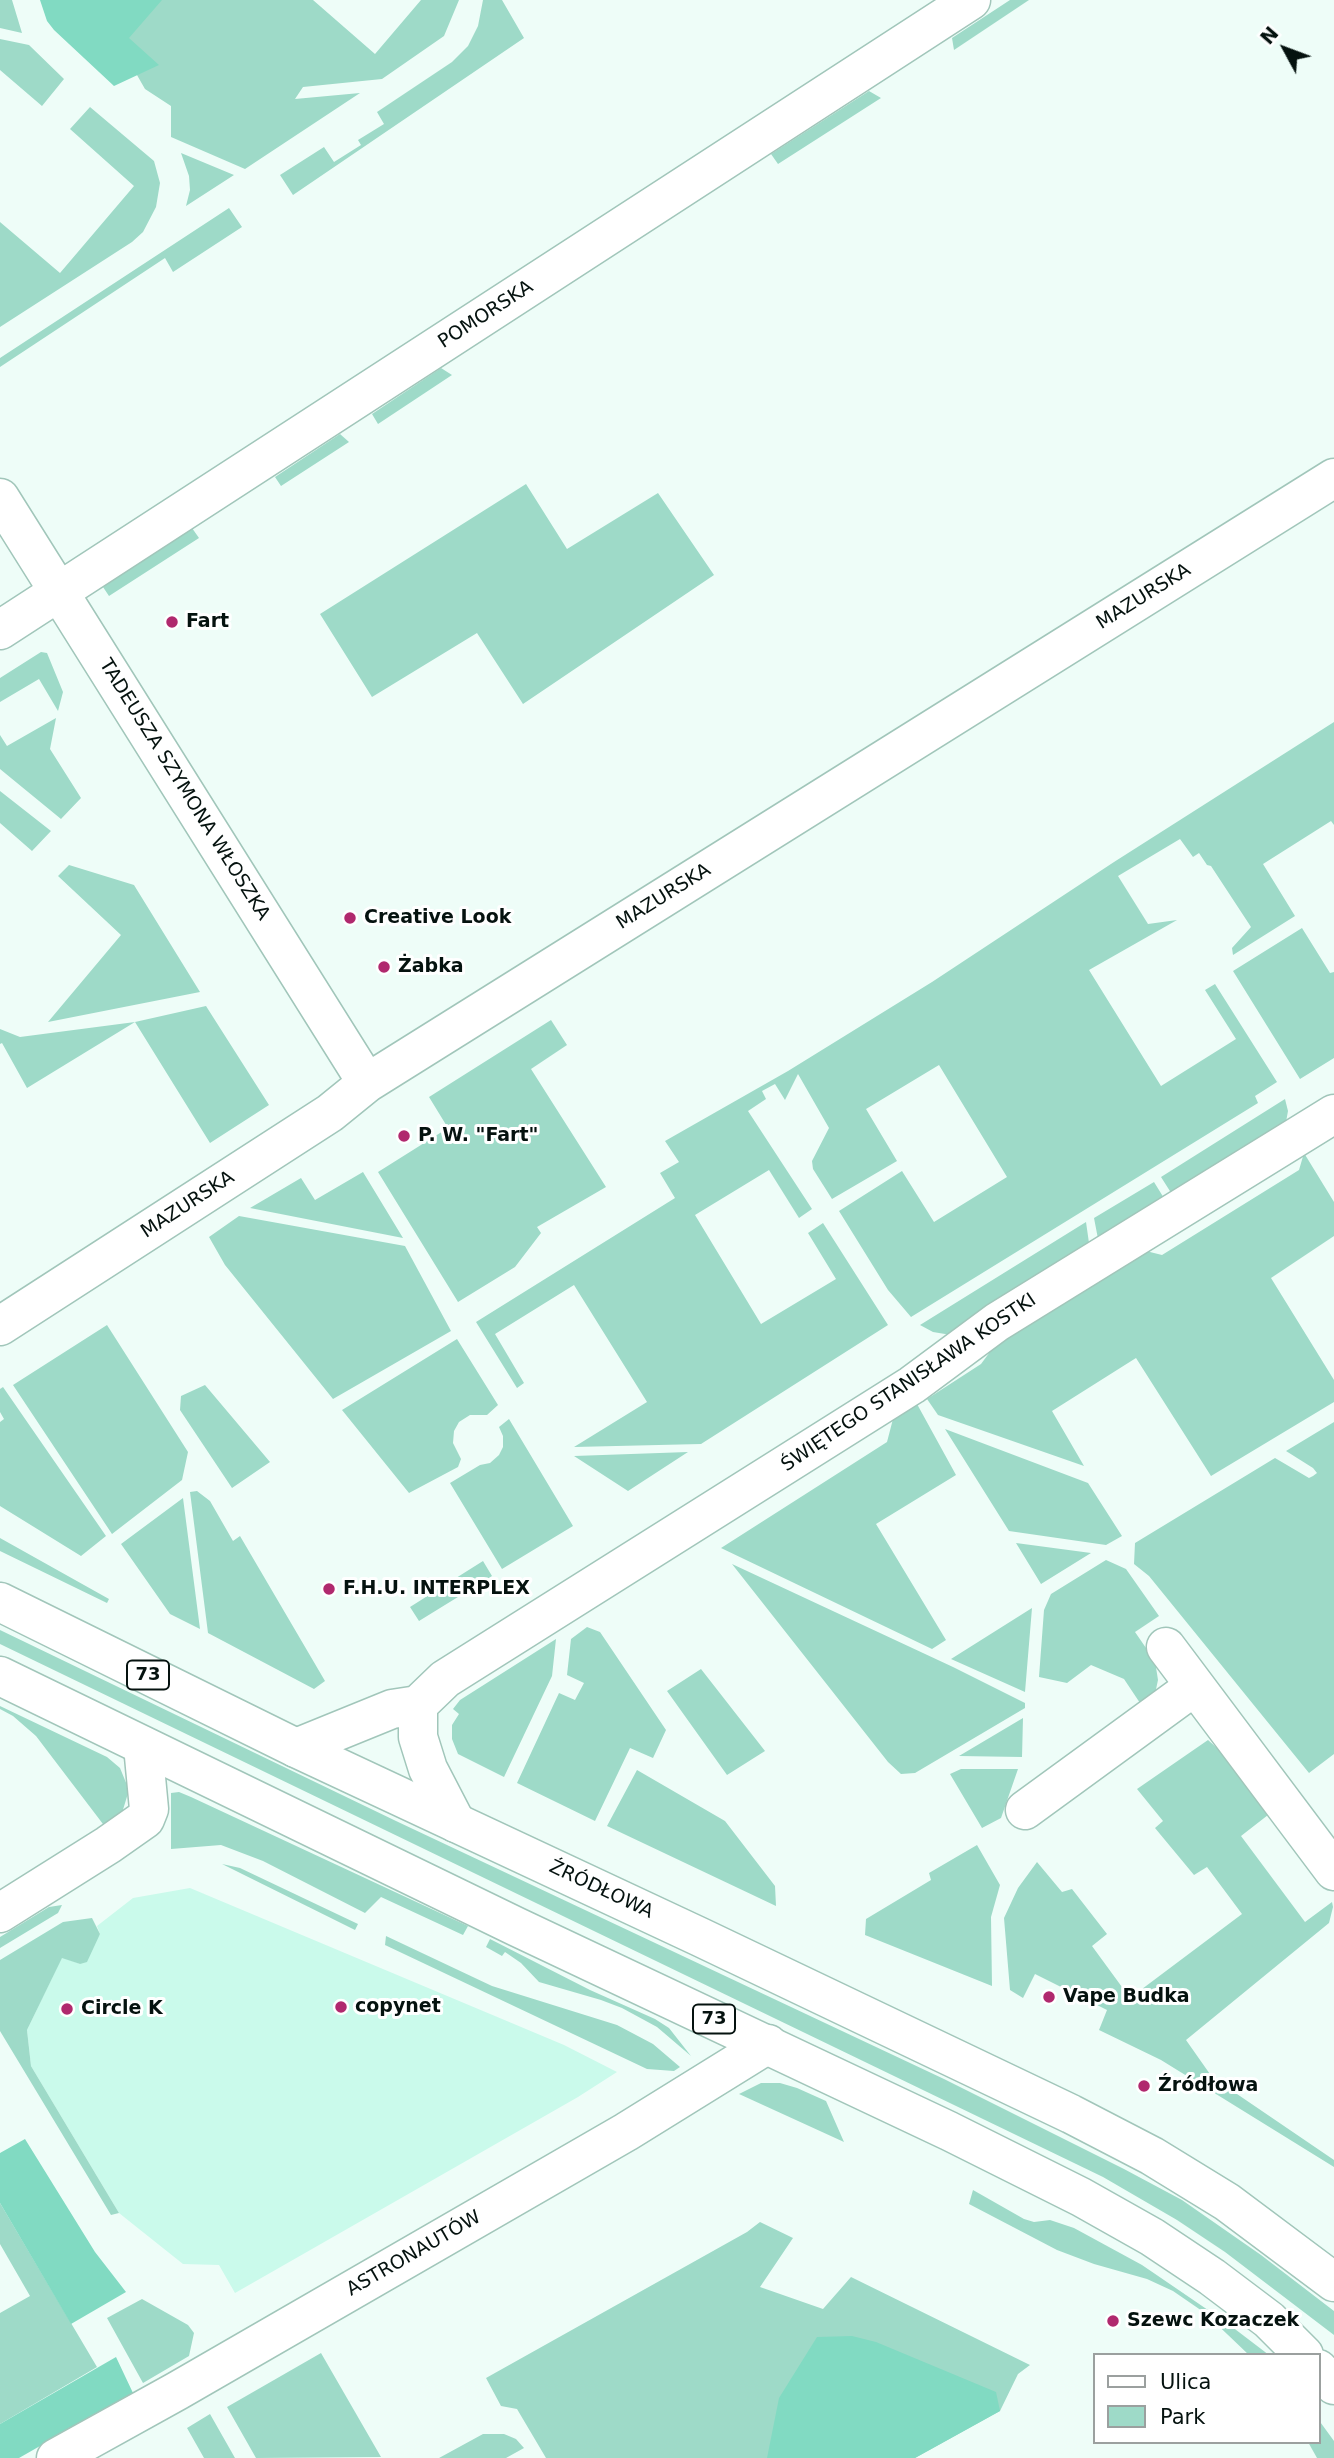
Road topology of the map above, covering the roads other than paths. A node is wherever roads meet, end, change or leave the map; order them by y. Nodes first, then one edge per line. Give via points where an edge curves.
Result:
1 (971, 0) edge
2 (1334, 478) edge
3 (0, 498) edge
4 (60, 592) junction
5 (0, 630) edge
6 (367, 1083) junction
7 (1334, 1114) edge
8 (0, 1326) edge
9 (0, 1602) edge
10 (1166, 1647) dead end
11 (0, 1676) edge
12 (1195, 1686) junction
13 (418, 1705) junction
14 (144, 1746) junction
15 (296, 1748) junction
16 (1025, 1810) dead end
17 (456, 1823) junction
18 (1334, 1871) edge
19 (0, 1913) edge
20 (768, 2044) junction
21 (1334, 2282) edge
22 (1302, 2353) edge
23 (1320, 2371) edge
24 (1334, 2385) edge
25 (56, 2458) edge

1 - 4 street, POMORSKA
2 - 6 street, MAZURSKA
3 - 4 street, TADEUSZA SZYMONA WŁOSZKA
4 - 5 street, POMORSKA
4 - 6 street, TADEUSZA SZYMONA WŁOSZKA
6 - 8 street, MAZURSKA via 330,1113
7 - 13 street, ŚWIĘTEGO STANISŁAWA KOSTKI via 997,1322 912,1385 445,1679
9 - 15 street, ŹRÓDŁOWA / 73
10 - 12 street
11 - 14 street, 73
12 - 16 street
12 - 18 street
13 - 15 street via 391,1709
13 - 17 street via 418,1737 428,1769
14 - 19 street via 149,1809 145,1819
14 - 20 street, 73
15 - 17 street, ŹRÓDŁOWA / 73
17 - 21 street, ŹRÓDŁOWA / 73 via 1141,2150 1227,2202
20 - 22 street, 73 via 1081,2197 1152,2237 1269,2320
20 - 25 street, ASTRONAUTÓW via 626,2132
23 - 24 street

